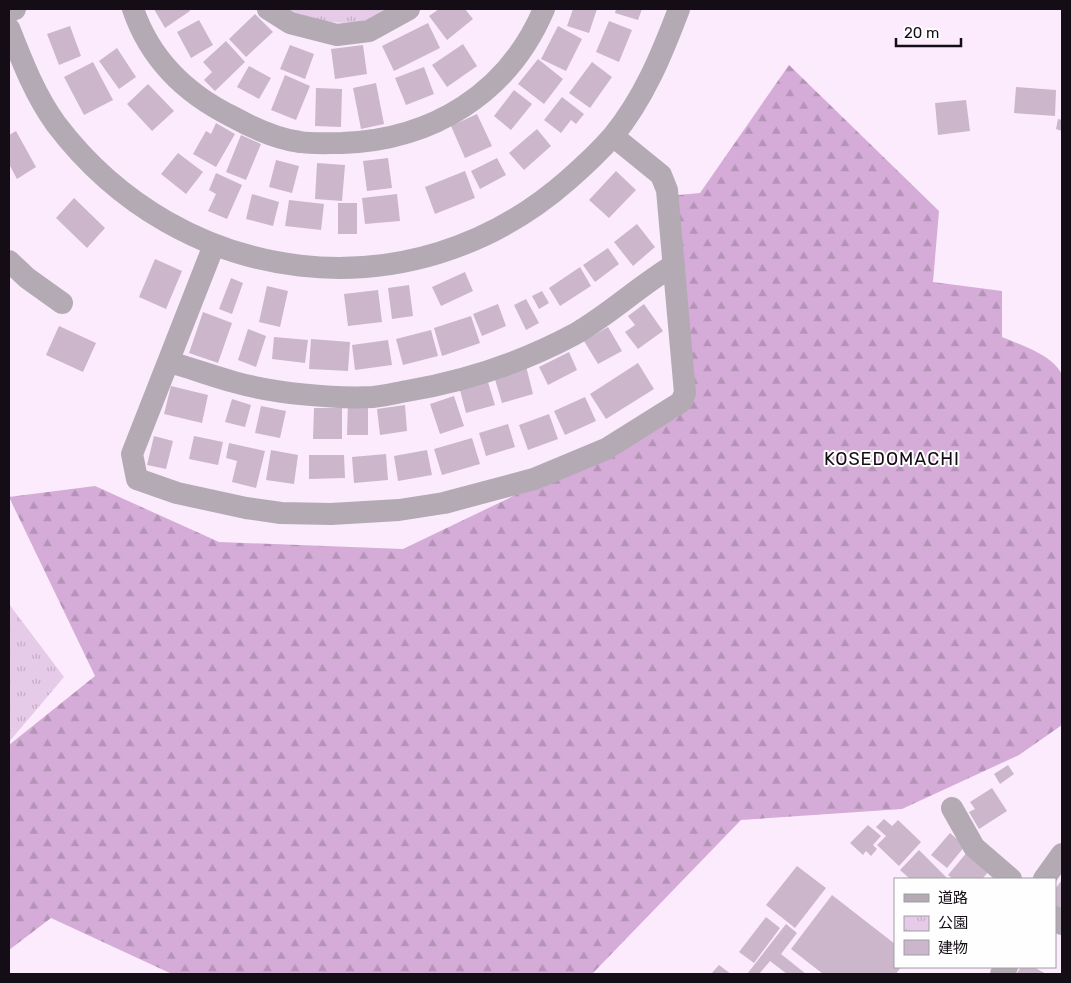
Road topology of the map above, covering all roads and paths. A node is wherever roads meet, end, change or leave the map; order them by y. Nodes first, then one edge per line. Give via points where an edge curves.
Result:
1 (15, 9) edge
2 (133, 9) edge
3 (268, 9) edge
4 (409, 9) edge
5 (544, 9) edge
6 (679, 9) edge
7 (9, 11) edge
8 (9, 28) edge
9 (613, 136) junction
10 (214, 246) junction
11 (9, 261) edge
12 (674, 265) junction
13 (62, 303) dead end
14 (169, 362) junction
15 (952, 808) dead end
16 (1062, 854) edge
17 (1010, 878) edge
18 (1045, 878) edge

1 - 7 street
2 - 5 street via 151,50 190,91 215,109 273,135 300,142 332,143 398,136 460,110 493,84 516,59
3 - 4 street via 290,23 338,35 369,31
6 - 9 street via 651,77
8 - 10 street via 39,96 76,148 139,206
9 - 10 street via 559,188 527,212 482,237 421,259 370,266 316,268 269,261
9 - 12 street via 661,175 667,190
10 - 14 street
11 - 13 street
12 - 14 street via 576,333 539,352 449,383 374,397 330,396 236,382
12 - 14 street via 685,393 681,402 606,449 534,480 444,503 399,510 331,514 282,512 177,493 137,479 132,454
15 - 17 street via 974,847
16 - 18 street

